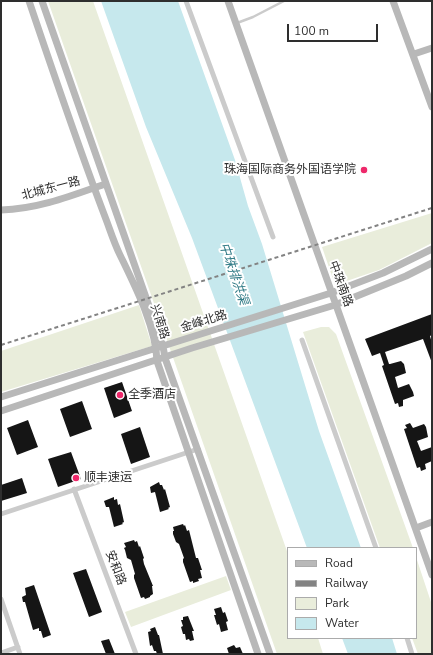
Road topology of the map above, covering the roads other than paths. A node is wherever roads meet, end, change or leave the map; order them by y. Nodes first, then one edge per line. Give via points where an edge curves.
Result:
1 (29, 1) edge
2 (42, 1) edge
3 (186, 1) edge
4 (228, 1) edge
5 (284, 1) edge
6 (393, 1) edge
7 (236, 24) junction
8 (432, 48) edge
9 (414, 54) junction
10 (432, 107) edge
11 (105, 184) junction
12 (94, 188) junction
13 (3, 209) edge
14 (273, 237) dead end
15 (432, 249) edge
16 (432, 263) edge
17 (331, 293) junction
18 (335, 305) junction
19 (302, 340) dead end
20 (159, 348) junction
21 (165, 358) junction
22 (156, 361) junction
23 (1, 397) edge
24 (1, 411) edge
25 (198, 449) junction
26 (189, 452) junction
27 (74, 489) junction
28 (1, 514) edge
29 (432, 522) edge
30 (416, 528) junction
31 (376, 547) edge
32 (432, 575) edge
33 (1, 599) edge
34 (407, 639) edge
35 (18, 647) junction
36 (1, 653) edge
37 (20, 654) edge
38 (136, 654) edge
39 (258, 654) edge
40 (270, 654) edge
41 (412, 654) edge

1 - 12 street, 兴南路
2 - 11 street, 兴南路
3 - 14 street
4 - 7 street, 中珠南路
5 - 7 lane
6 - 9 street
7 - 17 street, 中珠南路
8 - 9 street
9 - 10 street
11 - 12 street, 北城东一路
11 - 20 street, 兴南路
12 - 13 street, 北城东一路 via 50,203
12 - 20 street, 兴南路
15 - 17 street, 金峰北路 via 383,273
16 - 18 street, 金峰北路
17 - 18 street, 中珠南路
17 - 20 street, 金峰北路
18 - 21 street, 金峰北路
18 - 30 street, 中珠南路
19 - 31 street
20 - 21 street, 兴南路
20 - 22 street, 兴南路
20 - 23 street, 金峰北路
21 - 22 street, 金峰北路
21 - 25 street, 兴南路
22 - 24 street, 金峰北路
22 - 26 street, 兴南路
25 - 26 street
25 - 40 street, 兴南路
26 - 27 street
26 - 39 street, 兴南路
27 - 28 street
27 - 38 street, 安和路
29 - 30 street
30 - 32 street, 中珠南路
33 - 35 street
34 - 41 street
35 - 36 street
35 - 37 street

